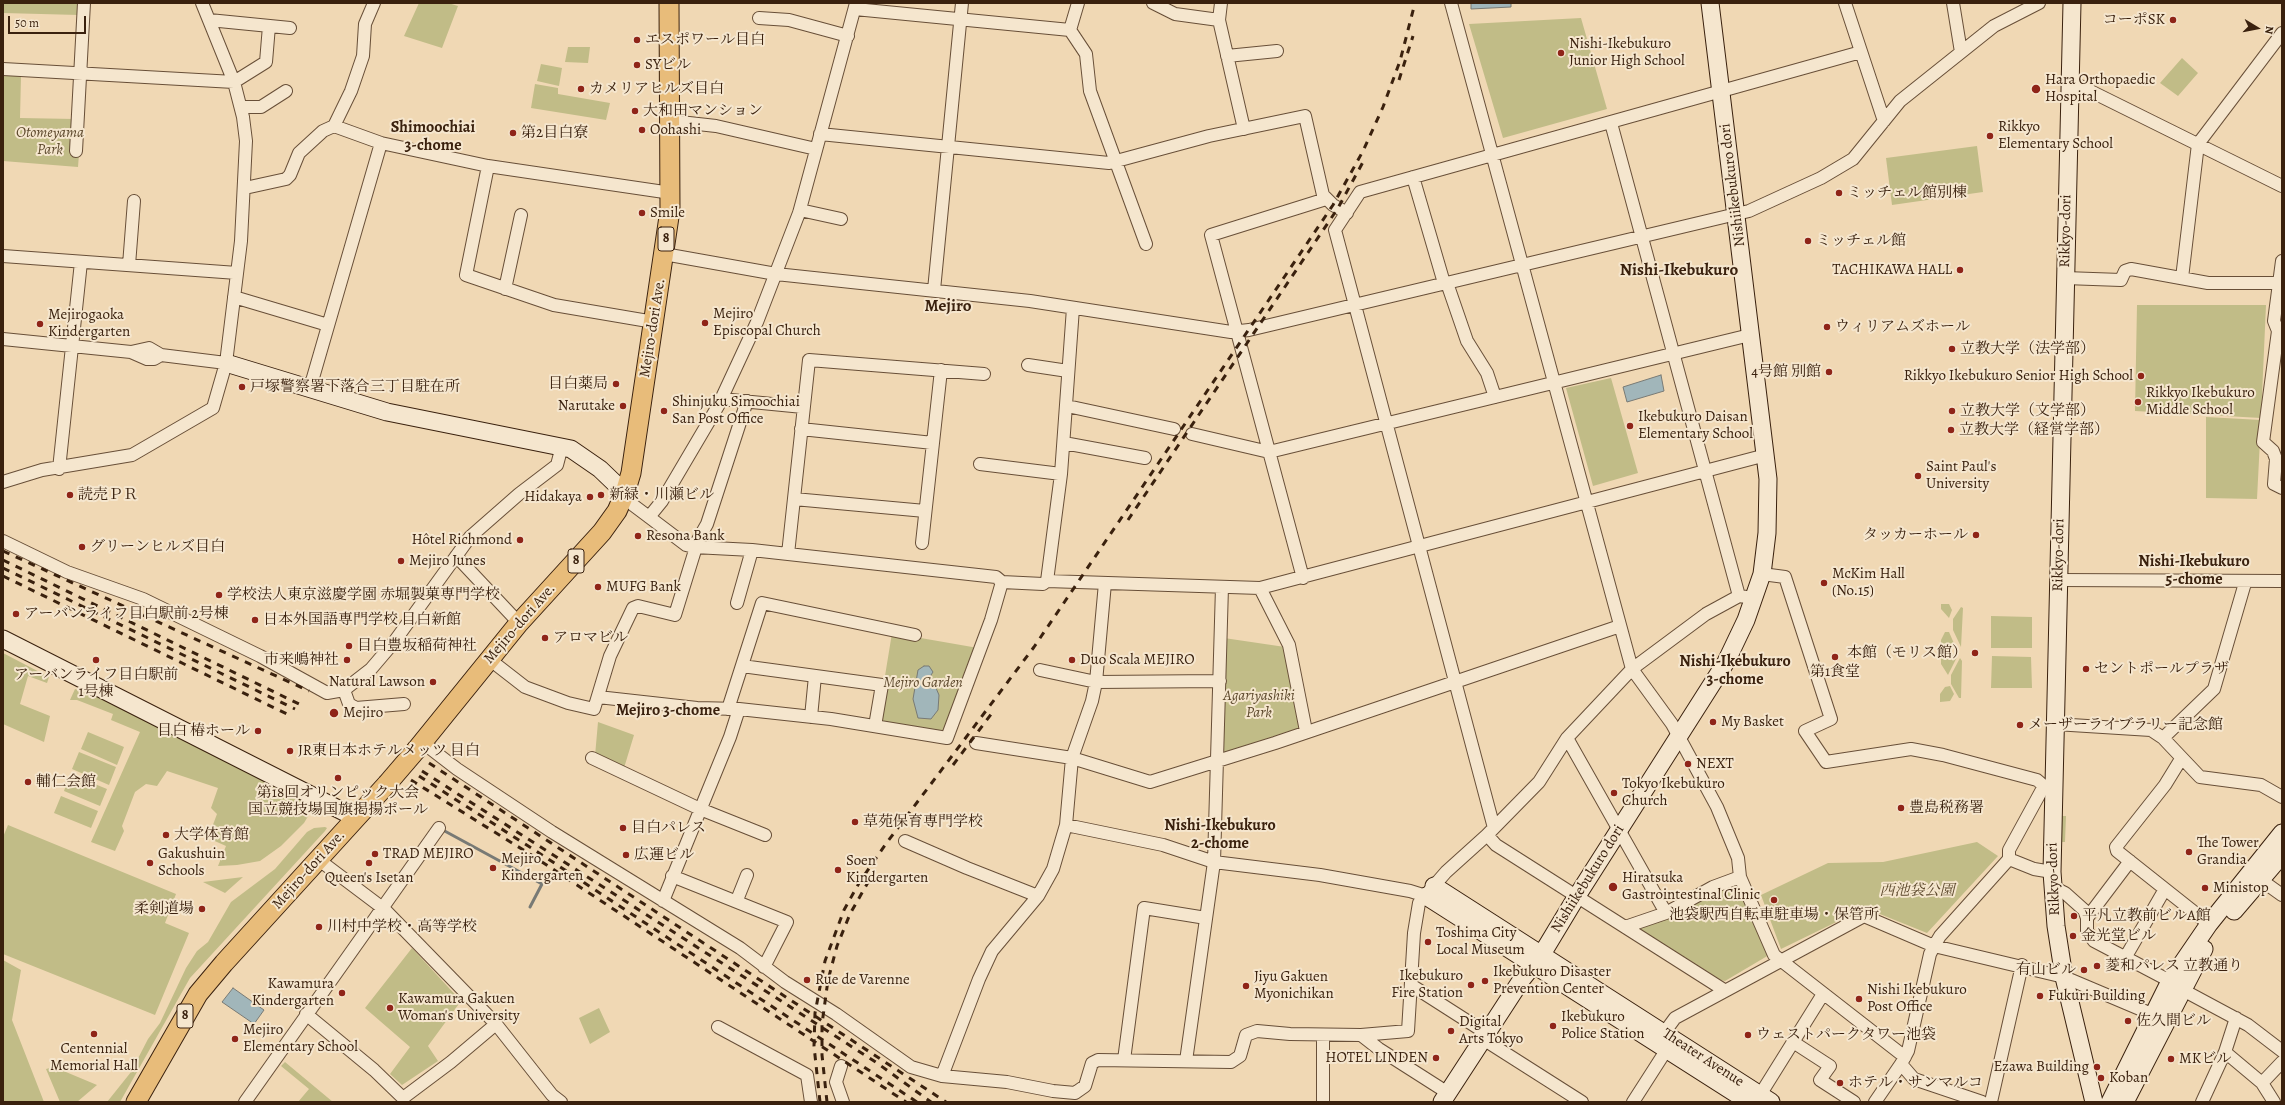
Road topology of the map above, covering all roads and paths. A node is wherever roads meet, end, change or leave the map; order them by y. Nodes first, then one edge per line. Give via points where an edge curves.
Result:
1 (84, 3) edge
2 (202, 3) edge
3 (374, 3) edge
4 (669, 3) edge
5 (962, 3) edge
6 (1078, 3) edge
7 (1153, 3) edge
8 (1221, 3) edge
9 (1452, 3) edge
10 (1710, 3) edge
11 (1845, 3) edge
12 (1953, 3) edge
13 (2039, 3) edge
14 (2072, 3) edge
15 (856, 6) edge
16 (759, 18) dead end
17 (209, 20) junction
18 (961, 20) junction
19 (1219, 20) junction
20 (269, 26) junction
21 (290, 28) dead end
22 (1070, 30) junction
23 (2282, 33) edge
24 (848, 36) junction
25 (1277, 51) dead end
26 (1862, 52) junction
27 (1961, 52) junction
28 (1227, 56) junction
29 (3, 69) edge
30 (79, 72) junction
31 (2070, 81) junction
32 (234, 82) junction
33 (286, 91) dead end
34 (1722, 92) junction
35 (240, 107) junction
36 (671, 121) junction
37 (1884, 121) junction
38 (1611, 123) junction
39 (334, 126) junction
40 (1244, 129) junction
41 (820, 134) junction
42 (381, 143) junction
43 (2198, 144) junction
44 (948, 146) junction
45 (816, 149) junction
46 (76, 151) dead end
47 (1493, 155) junction
48 (1115, 163) junction
49 (488, 166) junction
50 (1413, 177) junction
51 (2282, 186) edge
52 (245, 188) junction
53 (671, 193) junction
54 (1326, 199) junction
55 (134, 201) dead end
56 (800, 210) junction
57 (1346, 213) junction
58 (1736, 215) junction
59 (521, 216) dead end
60 (841, 219) dead end
61 (1640, 236) junction
62 (1146, 244) dead end
63 (664, 254) junction
64 (3, 256) edge
65 (2282, 261) edge
66 (81, 262) junction
67 (129, 265) junction
68 (1523, 265) junction
69 (237, 273) junction
70 (776, 274) junction
71 (2066, 278) junction
72 (2182, 278) junction
73 (1445, 283) junction
74 (2279, 283) junction
75 (505, 289) junction
76 (934, 290) junction
77 (234, 297) junction
78 (1354, 305) junction
79 (1073, 308) junction
80 (654, 322) junction
81 (328, 325) junction
82 (1236, 332) junction
83 (1750, 334) junction
84 (3, 339) edge
85 (73, 346) junction
86 (1673, 353) junction
87 (226, 363) junction
88 (1028, 365) dead end
89 (941, 370) junction
90 (1068, 371) junction
91 (984, 374) dead end
92 (1555, 381) junction
93 (2277, 381) edge
94 (310, 388) junction
95 (1495, 397) junction
96 (722, 399) junction
97 (747, 401) junction
98 (1067, 406) junction
99 (804, 408) junction
100 (1386, 423) junction
101 (801, 429) junction
102 (1174, 429) dead end
103 (1192, 434) dead end
104 (933, 443) junction
105 (1064, 443) junction
106 (562, 446) junction
107 (1269, 452) junction
108 (1766, 455) junction
109 (1145, 458) dead end
110 (980, 464) dead end
111 (59, 469) junction
112 (1705, 472) junction
113 (1061, 474) junction
114 (3, 482) edge
115 (2282, 488) edge
116 (625, 493) junction
117 (794, 499) junction
118 (1587, 502) junction
119 (925, 511) junction
120 (649, 517) junction
121 (3, 541) edge
122 (922, 543) dead end
123 (695, 547) junction
124 (1419, 547) junction
125 (752, 550) junction
126 (788, 554) junction
127 (456, 556) junction
128 (1762, 574) junction
129 (1303, 578) junction
130 (2058, 580) junction
131 (1047, 581) junction
132 (2282, 581) edge
133 (1002, 582) junction
134 (1105, 583) junction
135 (2245, 583) junction
136 (1222, 587) junction
137 (1260, 588) junction
138 (1746, 597) junction
139 (737, 603) dead end
140 (519, 623) junction
141 (1620, 626) junction
142 (915, 635) dead end
143 (3, 639) edge
144 (489, 658) junction
145 (742, 666) junction
146 (1632, 669) junction
147 (1040, 670) dead end
148 (815, 676) junction
149 (1220, 681) junction
150 (1096, 682) junction
151 (1456, 682) junction
152 (344, 690) junction
153 (598, 697) junction
154 (404, 704) dead end
155 (733, 709) junction
156 (812, 716) junction
157 (2055, 724) junction
158 (875, 726) junction
159 (1306, 731) junction
160 (1678, 736) junction
161 (1567, 738) junction
162 (2163, 738) junction
163 (976, 743) dead end
164 (420, 746) junction
165 (592, 758) dead end
166 (1072, 758) junction
167 (2181, 759) junction
168 (1217, 762) junction
169 (2049, 786) junction
170 (2282, 797) edge
171 (700, 809) junction
172 (356, 818) junction
173 (1066, 825) junction
174 (439, 828) dead end
175 (1619, 829) junction
176 (1491, 832) junction
177 (2282, 833) edge
178 (765, 835) dead end
179 (905, 841) dead end
180 (2282, 855) edge
181 (2009, 859) junction
182 (319, 860) junction
183 (2130, 861) junction
184 (1214, 862) junction
185 (747, 875) dead end
186 (672, 876) junction
187 (1740, 877) junction
188 (2053, 880) junction
189 (2261, 880) junction
190 (2165, 889) junction
191 (1430, 891) junction
192 (2282, 895) edge
193 (1038, 896) junction
194 (1577, 896) junction
195 (737, 900) junction
196 (663, 901) junction
197 (384, 909) junction
198 (1666, 913) junction
199 (1206, 918) junction
200 (2087, 918) junction
201 (2209, 924) junction
202 (1625, 927) junction
203 (1934, 946) junction
204 (2125, 958) junction
205 (1538, 960) junction
206 (1779, 960) junction
207 (2022, 965) junction
208 (764, 967) junction
209 (2064, 977) junction
210 (1411, 985) junction
211 (2176, 985) junction
212 (1724, 990) junction
213 (1823, 994) junction
214 (306, 1014) junction
215 (2154, 1015) junction
216 (2236, 1018) junction
217 (496, 1024) junction
218 (718, 1027) dead end
219 (1323, 1035) junction
220 (1361, 1035) junction
221 (1484, 1036) junction
222 (1666, 1041) junction
223 (1793, 1042) junction
224 (2282, 1051) edge
225 (2225, 1052) junction
226 (1124, 1060) junction
227 (1903, 1060) junction
228 (1186, 1061) junction
229 (2282, 1062) edge
230 (841, 1066) dead end
231 (942, 1076) junction
232 (2262, 1083) junction
233 (1051, 1096) edge
234 (1445, 1097) edge
235 (1760, 1100) edge
236 (136, 1102) edge
237 (245, 1102) edge
238 (561, 1102) edge
239 (811, 1102) edge
240 (843, 1102) edge
241 (1324, 1102) edge
242 (1582, 1102) edge
243 (1633, 1102) edge
244 (1854, 1102) edge
245 (1875, 1102) edge
246 (1982, 1102) edge
247 (1991, 1102) edge
248 (2094, 1102) edge
249 (2110, 1102) edge
250 (2125, 1102) edge
251 (2202, 1102) edge
252 (2274, 1102) edge

1 - 30 street
2 - 17 street
3 - 39 street via 365,24 363,56 351,91
4 - 36 main road, Mejiro-dori Ave. / 8
5 - 18 street
6 - 22 street
7 - 19 street via 1175,14
8 - 19 street
9 - 47 street
10 - 34 street, Nishiikebukuro dori
11 - 26 street
12 - 27 street
13 - 27 street via 1994,26
14 - 31 street, Rikkyo-dori
15 - 18 street
15 - 24 street
16 - 24 street via 789,20
17 - 20 street
17 - 32 street
18 - 22 street
18 - 44 street
19 - 28 street
20 - 21 street
20 - 32 street via 266,62
22 - 48 street via 1086,54 1090,91
23 - 43 street
24 - 41 street
25 - 28 street
26 - 34 street
26 - 37 street
27 - 37 street via 1900,101
28 - 40 street
29 - 30 street
30 - 32 street
30 - 46 street
31 - 43 street
31 - 71 street, Rikkyo-dori
32 - 35 street
33 - 35 street via 261,107
34 - 38 street
34 - 58 street, Nishiikebukuro dori
35 - 52 street via 246,140
36 - 45 street via 716,126
36 - 53 main road, Mejiro-dori Ave. / 8
37 - 58 street via 1853,159 1808,184 1762,206
38 - 47 street
38 - 61 street
39 - 42 street
39 - 52 street via 324,131 299,153 286,179
40 - 48 street via 1209,136
40 - 54 street via 1305,116
41 - 44 street
41 - 45 street
42 - 49 street
42 - 81 street
43 - 51 street
43 - 72 street
44 - 48 street
44 - 76 street
45 - 56 street
47 - 50 street
47 - 68 street
48 - 62 street
49 - 53 street
49 - 75 street via 465,271 468,277
50 - 57 street via 1360,192
50 - 73 street
52 - 69 street
53 - 63 main road, Mejiro-dori Ave. / 8
54 - 57 street
54 - 82 street via 1306,207 1211,233
55 - 67 street
56 - 60 street
56 - 70 street
57 - 78 street via 1335,230
58 - 61 street
58 - 83 street, Nishiikebukuro dori
59 - 75 street
61 - 68 street
61 - 86 street
63 - 70 street
63 - 80 main road, Mejiro-dori Ave. / 8
64 - 66 street
65 - 74 street
66 - 67 street
66 - 85 street
67 - 69 street
68 - 73 street
68 - 92 street
69 - 77 street
70 - 76 street
70 - 96 street
71 - 72 street via 2121,280 2125,271 2131,269
71 - 130 street, Rikkyo-dori
72 - 74 street via 2208,283
73 - 78 street
73 - 95 street via 1467,341 1487,373
74 - 93 street via 2274,321 2278,331
75 - 80 street via 554,305
76 - 79 street
77 - 81 street
77 - 87 street
78 - 82 street
78 - 100 street
79 - 82 street
79 - 90 street
80 - 116 main road, Mejiro-dori Ave. / 8 via 631,473
81 - 94 street
82 - 107 street
83 - 86 street
83 - 108 street, Nishiikebukuro dori
84 - 85 street
85 - 87 street via 131,352 147,360 161,355
85 - 111 street
86 - 92 street
86 - 112 street
87 - 94 street
87 - 111 street via 214,408 132,455
88 - 90 street
89 - 91 street
89 - 99 street via 809,360
89 - 104 street
90 - 98 street
92 - 95 street
92 - 118 street
93 - 115 street via 2263,442 2276,459 2274,484
94 - 106 street via 407,417 462,425
95 - 100 street
96 - 97 street
96 - 120 street via 662,501
97 - 99 street
97 - 123 street via 707,524
98 - 102 street
98 - 105 street
99 - 101 street
100 - 107 street
100 - 124 street
101 - 104 street
101 - 117 street
103 - 107 street
104 - 119 street
105 - 109 street
105 - 113 street
106 - 116 street via 576,452 600,469
106 - 127 street via 557,466 518,494 470,537
107 - 129 street
108 - 112 street
108 - 128 street, Nishiikebukuro dori via 1769,514
110 - 113 street
111 - 114 street via 25,474
112 - 118 street
112 - 138 street
113 - 131 street
116 - 120 street via 634,505
116 - 140 main road, Mejiro-dori Ave. / 8 via 617,511 602,532
117 - 119 street
117 - 126 street
118 - 124 street
118 - 141 street
119 - 122 street
120 - 123 street via 686,545
121 - 152 street via 67,572 143,599 260,656 327,693
123 - 125 street
123 - 153 street via 675,615 638,606 633,608 610,656
124 - 129 street
124 - 151 street
125 - 126 street
125 - 139 street
126 - 133 street via 996,577
127 - 140 street
127 - 152 street via 372,670
128 - 138 street, Nishiikebukuro dori
128 - 169 street via 1785,577 1831,719 1805,731 1826,762 1911,749 2038,780
129 - 137 street
130 - 135 street
130 - 157 street, Rikkyo-dori
131 - 133 street via 1043,584
131 - 134 street
132 - 135 street
133 - 158 street via 991,620 947,738
134 - 136 street
134 - 150 street
135 - 162 street via 2214,689
136 - 137 street
136 - 149 street
137 - 159 street via 1289,646
138 - 146 street via 1706,614
138 - 160 street, Nishiikebukuro dori via 1737,641
140 - 144 main road, Mejiro-dori Ave. / 8
141 - 146 street
141 - 151 street
142 - 145 street via 762,603
143 - 172 street
144 - 153 street via 525,687 568,703 594,709
144 - 164 main road, Mejiro-dori Ave. / 8
145 - 148 street
145 - 155 street
146 - 160 street
146 - 161 street
147 - 150 street
148 - 156 street
148 - 158 street via 882,685
149 - 150 street
149 - 168 street
150 - 166 street
151 - 159 street
151 - 176 street
152 - 154 street via 349,704 356,708
153 - 155 street via 697,708
155 - 156 street
155 - 171 street via 730,737
156 - 158 street
157 - 162 street via 2146,729
157 - 169 street, Rikkyo-dori
159 - 168 street
160 - 175 street, Nishiikebukuro dori
160 - 187 street via 1722,817 1738,858
161 - 175 street
161 - 176 street via 1539,782
162 - 167 street
163 - 166 street
164 - 172 main road, Mejiro-dori Ave. / 8, bridge
164 - 196 street
165 - 171 street
166 - 168 street via 1150,782
166 - 173 street
167 - 170 street via 2200,777 2261,785
167 - 183 street via 2166,785 2116,847 2117,851
168 - 184 street
169 - 181 street via 2009,850
169 - 188 street, Rikkyo-dori
171 - 178 street
171 - 186 street
172 - 182 main road, Mejiro-dori Ave. / 8
173 - 184 street via 1150,842
173 - 193 street via 1053,869
174 - 197 street
175 - 194 street, Nishiikebukuro dori
175 - 198 street
176 - 191 street via 1466,852
176 - 194 street via 1496,845
177 - 201 street
179 - 193 street
180 - 189 street
181 - 188 street
181 - 203 street
182 - 197 street
182 - 236 main road, Mejiro-dori Ave. / 8 via 198,994
183 - 190 street
183 - 200 street
184 - 191 street
184 - 199 street
185 - 195 street
186 - 195 street
186 - 196 street
187 - 198 street via 1713,887
187 - 206 street via 1774,955
188 - 200 street via 2084,910
188 - 209 street, Rikkyo-dori via 2056,926
189 - 192 street
189 - 211 street via 2204,947
190 - 201 street
190 - 204 street
191 - 205 street, Theater Avenue
191 - 210 street via 1416,908
193 - 231 street via 992,951
194 - 202 street
194 - 205 street, Nishiikebukuro dori
195 - 208 street via 787,922
196 - 208 street via 740,948
197 - 214 street
197 - 217 street
198 - 202 street
199 - 226 street via 1144,908
199 - 228 street
200 - 204 street via 2089,936
201 - 211 street
202 - 212 street
203 - 206 street via 1864,916
203 - 207 street
203 - 227 street
204 - 211 street
205 - 221 street, Nishiikebukuro dori
205 - 222 street, Theater Avenue
206 - 212 street
206 - 213 street
207 - 209 street
207 - 247 street
208 - 231 street via 911,1067
209 - 215 street
209 - 248 street, Rikkyo-dori
210 - 220 street via 1408,1031
210 - 221 street
211 - 215 street
211 - 216 street
211 - 250 street
212 - 222 street via 1675,1018
213 - 223 street
213 - 227 street
214 - 217 street via 374,1070 403,1098
214 - 237 street
215 - 249 street
216 - 224 street via 2248,1024
216 - 225 street
217 - 238 street via 552,1096
218 - 239 street via 807,1075
219 - 220 street
219 - 228 street via 1257,1031 1246,1036 1240,1056 1231,1062
219 - 241 street
220 - 234 street
221 - 234 street, Nishiikebukuro dori
221 - 242 street
222 - 235 street, Theater Avenue
222 - 243 street
223 - 235 street
223 - 244 street via 1830,1066 1820,1080
225 - 232 street
225 - 251 street
226 - 228 street
226 - 233 street via 1098,1060 1092,1063 1085,1086 1076,1093
227 - 245 street
227 - 246 street via 1914,1079
229 - 232 street
230 - 240 street via 836,1082
231 - 233 street via 1006,1082
232 - 252 street

